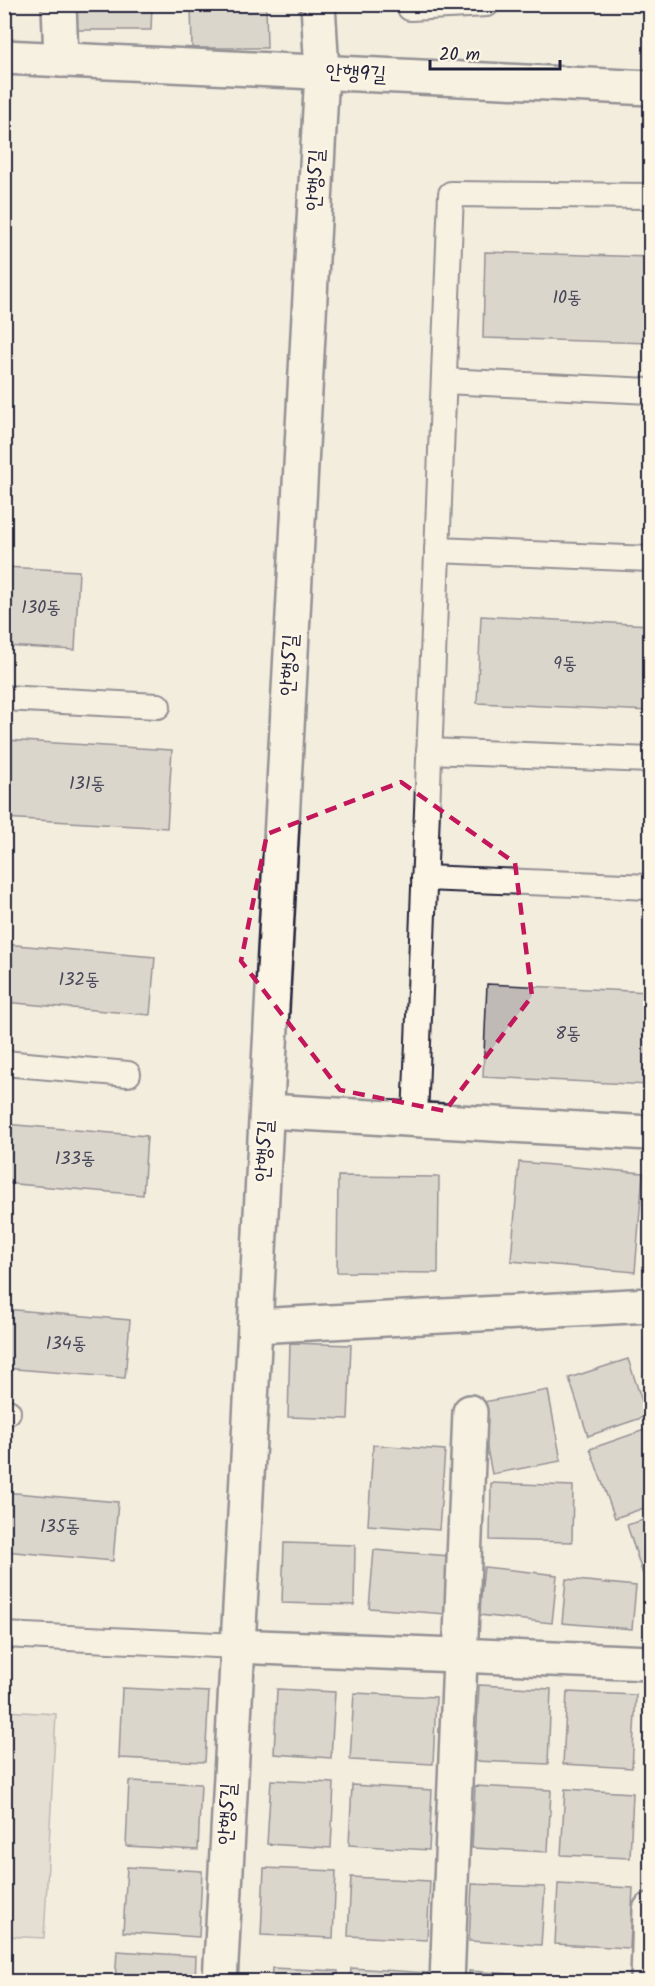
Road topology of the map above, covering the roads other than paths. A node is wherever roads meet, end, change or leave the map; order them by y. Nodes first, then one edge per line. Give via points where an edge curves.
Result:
1 (59, 4) edge
2 (318, 4) edge
3 (410, 4) edge
4 (487, 4) edge
5 (4, 57) edge
6 (61, 60) junction
7 (321, 72) junction
8 (651, 88) edge
9 (651, 196) edge
10 (444, 381) junction
11 (651, 391) edge
12 (437, 550) junction
13 (651, 559) edge
14 (4, 698) edge
15 (158, 706) dead end
16 (429, 751) junction
17 (651, 760) edge
18 (424, 878) junction
19 (651, 887) edge
20 (4, 1063) edge
21 (129, 1074) dead end
22 (267, 1111) junction
23 (415, 1119) junction
24 (651, 1133) edge
25 (651, 1305) edge
26 (255, 1326) junction
27 (470, 1412) dead end
28 (4, 1635) edge
29 (237, 1646) junction
30 (460, 1655) junction
31 (651, 1663) edge
32 (651, 1910) edge
33 (220, 1982) edge
34 (447, 1982) edge
35 (648, 1982) edge

1 - 6 street
2 - 7 street, 안행5길
3 - 4 lane via 410,8
5 - 6 street, 안행9길
6 - 7 street, 안행9길
7 - 8 street, 안행9길
7 - 22 street, 안행5길
9 - 10 lane via 451,194
10 - 11 lane
10 - 12 lane
12 - 13 lane
12 - 16 lane
14 - 15 lane
16 - 17 lane
16 - 18 lane
18 - 19 lane
18 - 23 lane
20 - 21 lane
22 - 23 street
22 - 26 street, 안행5길
23 - 24 street
25 - 26 street
26 - 29 street, 안행5길
27 - 30 street
28 - 29 lane
29 - 30 street
29 - 33 street, 안행5길
30 - 31 street
30 - 34 street
32 - 35 street

